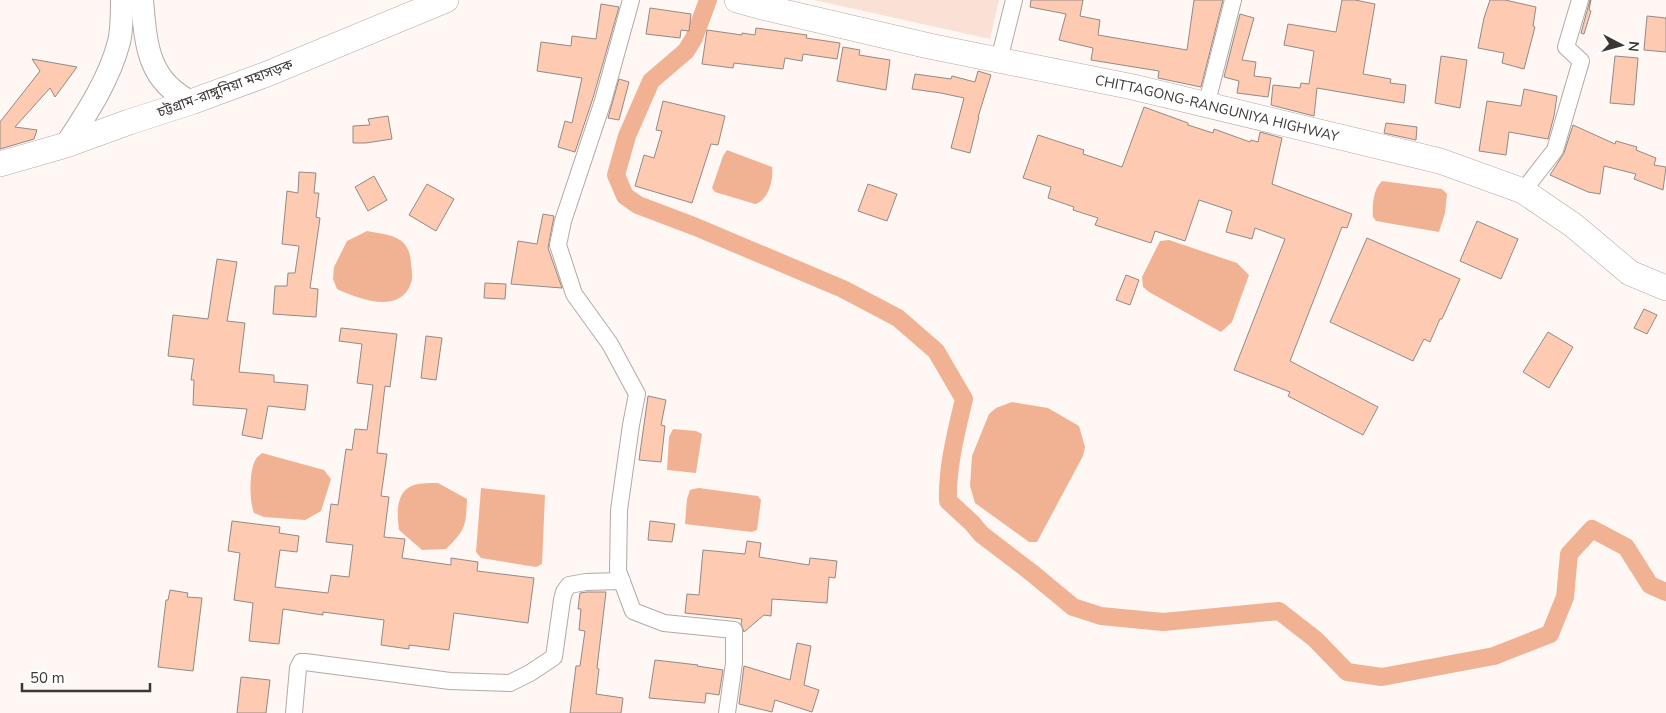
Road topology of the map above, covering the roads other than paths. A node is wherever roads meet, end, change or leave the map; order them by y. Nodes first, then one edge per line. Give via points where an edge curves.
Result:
1 (122, 0) edge
2 (142, 0) edge
3 (446, 0) edge
4 (631, 0) edge
5 (740, 0) edge
6 (1014, 0) edge
7 (1233, 0) edge
8 (1580, 0) edge
9 (999, 60) junction
10 (192, 102) junction
11 (1206, 106) junction
12 (66, 145) junction
13 (0, 164) edge
14 (1523, 191) junction
15 (1666, 288) edge
16 (622, 582) junction
17 (294, 713) edge
18 (727, 713) edge

1 - 12 main road via 119,41 109,70 92,105
2 - 10 main road via 147,44 156,70 170,88
3 - 10 main road, চট্টগ্রাম-রাঙ্গুনিয়া মহাসড়ক via 332,49
4 - 16 street via 558,245 574,294 610,344 637,394 618,510 618,571
5 - 9 main road, CHITTAGONG-RANGUNIYA HIGHWAY
6 - 9 street
7 - 11 street
8 - 14 street via 1566,47 1580,61 1555,150
9 - 11 main road, CHITTAGONG-RANGUNIYA HIGHWAY
10 - 12 main road, চট্টগ্রাম-রাঙ্গুনিয়া মহাসড়ক
11 - 14 main road, CHITTAGONG-RANGUNIYA HIGHWAY via 1440,161
12 - 13 main road, চট্টগ্রাম-রাঙ্গুনিয়া মহাসড়ক
14 - 15 main road, CHITTAGONG-RANGUNIYA HIGHWAY via 1573,226 1630,273
16 - 17 street via 569,585 562,600 554,657 510,683 450,681 301,662
16 - 18 street via 633,611 664,623 734,630 734,663

